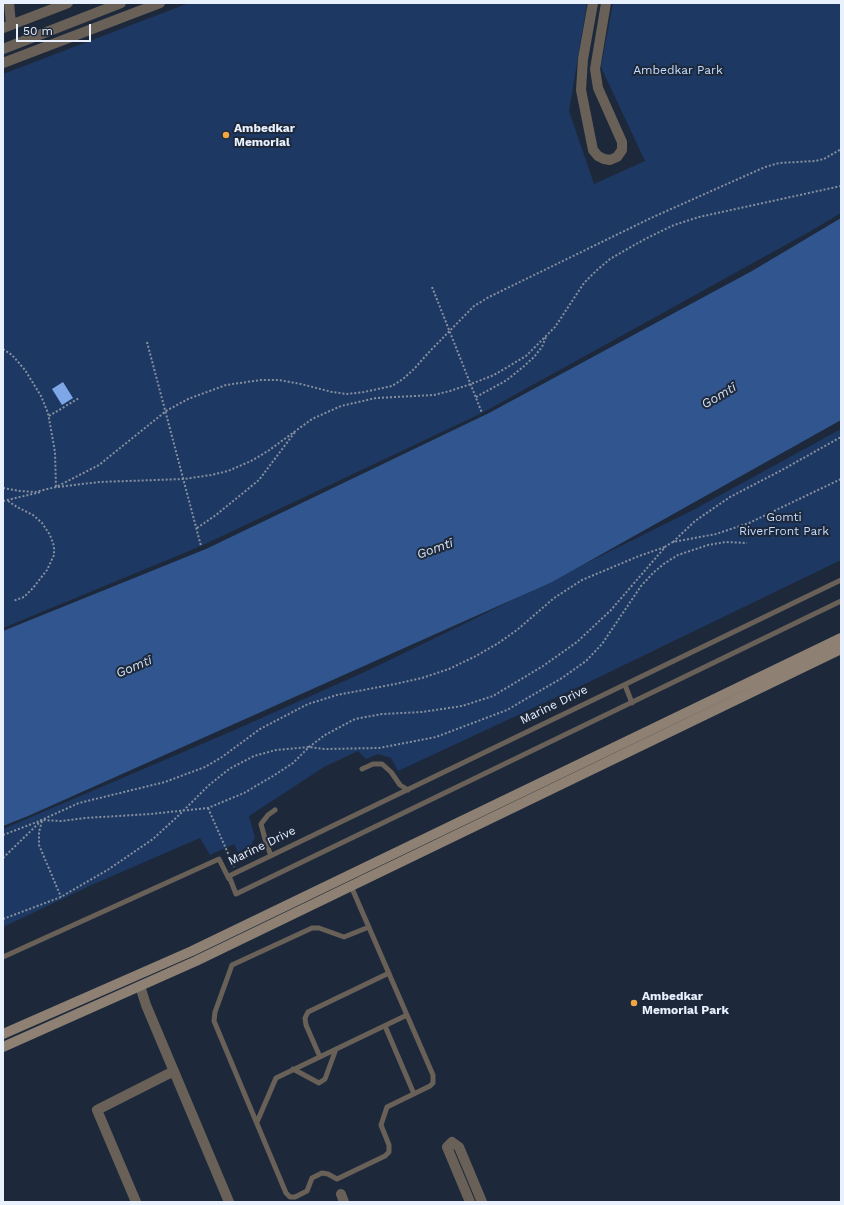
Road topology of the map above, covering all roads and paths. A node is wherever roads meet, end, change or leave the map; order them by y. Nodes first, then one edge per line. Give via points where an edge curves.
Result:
1 (9, 3) edge
2 (68, 3) edge
3 (121, 3) edge
4 (160, 3) edge
5 (593, 3) edge
6 (606, 3) edge
7 (7, 26) edge
8 (3, 49) edge
9 (3, 63) edge
10 (841, 149) edge
11 (841, 186) edge
12 (432, 287) dead end
13 (450, 332) junction
14 (548, 335) junction
15 (147, 342) dead end
16 (3, 349) edge
17 (471, 384) junction
18 (476, 397) junction
19 (79, 398) dead end
20 (166, 411) junction
21 (482, 413) dead end
22 (49, 416) junction
23 (297, 429) junction
24 (841, 437) edge
25 (184, 478) junction
26 (841, 479) edge
27 (56, 487) junction
28 (3, 488) edge
29 (7, 500) junction
30 (3, 501) edge
31 (197, 528) junction
32 (673, 542) junction
33 (747, 543) dead end
34 (201, 546) dead end
35 (666, 546) junction
36 (841, 580) edge
37 (13, 601) dead end
38 (841, 601) edge
39 (841, 638) edge
40 (841, 649) edge
41 (625, 685) junction
42 (632, 702) junction
43 (309, 747) junction
44 (362, 769) dead end
45 (408, 790) junction
46 (208, 808) junction
47 (275, 810) dead end
48 (184, 811) junction
49 (42, 820) junction
50 (3, 834) edge
51 (271, 856) junction
52 (3, 858) edge
53 (237, 872) junction
54 (233, 886) junction
55 (351, 886) junction
56 (61, 897) junction
57 (3, 919) edge
58 (369, 927) junction
59 (3, 957) edge
60 (389, 973) junction
61 (140, 986) junction
62 (407, 1015) junction
63 (384, 1026) junction
64 (3, 1034) edge
65 (3, 1047) edge
66 (336, 1049) junction
67 (320, 1056) junction
68 (293, 1069) junction
69 (174, 1071) junction
70 (414, 1094) junction
71 (256, 1122) junction
72 (136, 1202) edge
73 (229, 1202) edge
74 (470, 1202) edge
75 (482, 1202) edge

1 - 7 street
2 - 7 street
3 - 8 street
4 - 9 street
5 - 6 street via 583,59 581,90 594,150 598,156 610,160 617,157 622,150 622,142 598,88 595,69
10 - 13 path via 815,161 779,163 765,167 651,218 489,297 474,306
11 - 14 path via 699,217 645,239 610,259 597,270 584,283
12 - 13 path
13 - 17 path
13 - 20 path via 414,369 392,386 347,394 286,382 261,380 209,390
14 - 17 path via 526,356 494,375
14 - 18 path via 542,347 523,367 507,380
15 - 20 path
16 - 22 path via 12,355 24,370 41,396
17 - 18 path
17 - 23 path via 434,395 376,398 356,402 325,412
18 - 21 path
19 - 22 path
20 - 25 path
20 - 27 path via 99,465
22 - 27 path via 56,452
23 - 25 path via 246,464 217,474
23 - 31 path via 259,480
24 - 32 path via 730,497 696,521
25 - 27 path
25 - 31 path
26 - 32 path via 749,523 716,534
27 - 28 path via 35,492
27 - 29 path
29 - 30 path
29 - 37 path via 42,523 54,546 50,565 33,588 24,597
31 - 34 path
32 - 35 path
33 - 43 path via 726,542 708,545 678,555 665,563 641,586 602,644 586,661 508,710 436,737 380,748
35 - 43 path via 611,610 577,642 493,696 462,706 355,719
35 - 49 path via 577,583 554,598 497,644 449,669 422,678 337,695 308,704 260,729 205,767 165,782 79,803
36 - 41 lane, Marine Drive
38 - 42 lane, Marine Drive
39 - 64 street via 192,951
40 - 55 street
41 - 42 lane
41 - 45 lane, Marine Drive
42 - 54 lane, Marine Drive via 236,894
43 - 46 path via 273,776 244,793
43 - 48 path via 276,750 254,756 229,769
44 - 45 lane via 373,764 382,764 400,785
45 - 51 lane, Marine Drive
46 - 48 path
46 - 53 path
47 - 51 lane via 268,814 262,824
48 - 49 path via 61,821
48 - 56 path via 154,839
49 - 50 path
49 - 52 path
49 - 56 path via 38,832 39,845
51 - 53 lane, Marine Drive
53 - 54 lane, Marine Drive via 229,876
54 - 59 lane via 219,859
55 - 58 lane
55 - 61 street
56 - 57 path
58 - 60 lane
58 - 71 lane via 344,937 312,928 232,965 214,1021
60 - 62 lane
60 - 67 lane via 308,1012 305,1018 306,1025
61 - 65 street
61 - 69 street
62 - 63 lane
62 - 70 lane via 433,1075 433,1083
63 - 66 lane
63 - 70 lane
66 - 67 lane
66 - 68 lane via 325,1079 319,1083
67 - 68 lane
68 - 71 lane via 276,1078
69 - 72 street via 97,1110
69 - 73 street
70 - 71 lane via 387,1107 381,1125 389,1145 389,1152 385,1156 336,1179 322,1173 312,1178 307,1191 295,1197 286,1192
74 - 75 street via 447,1147 452,1142 459,1147

